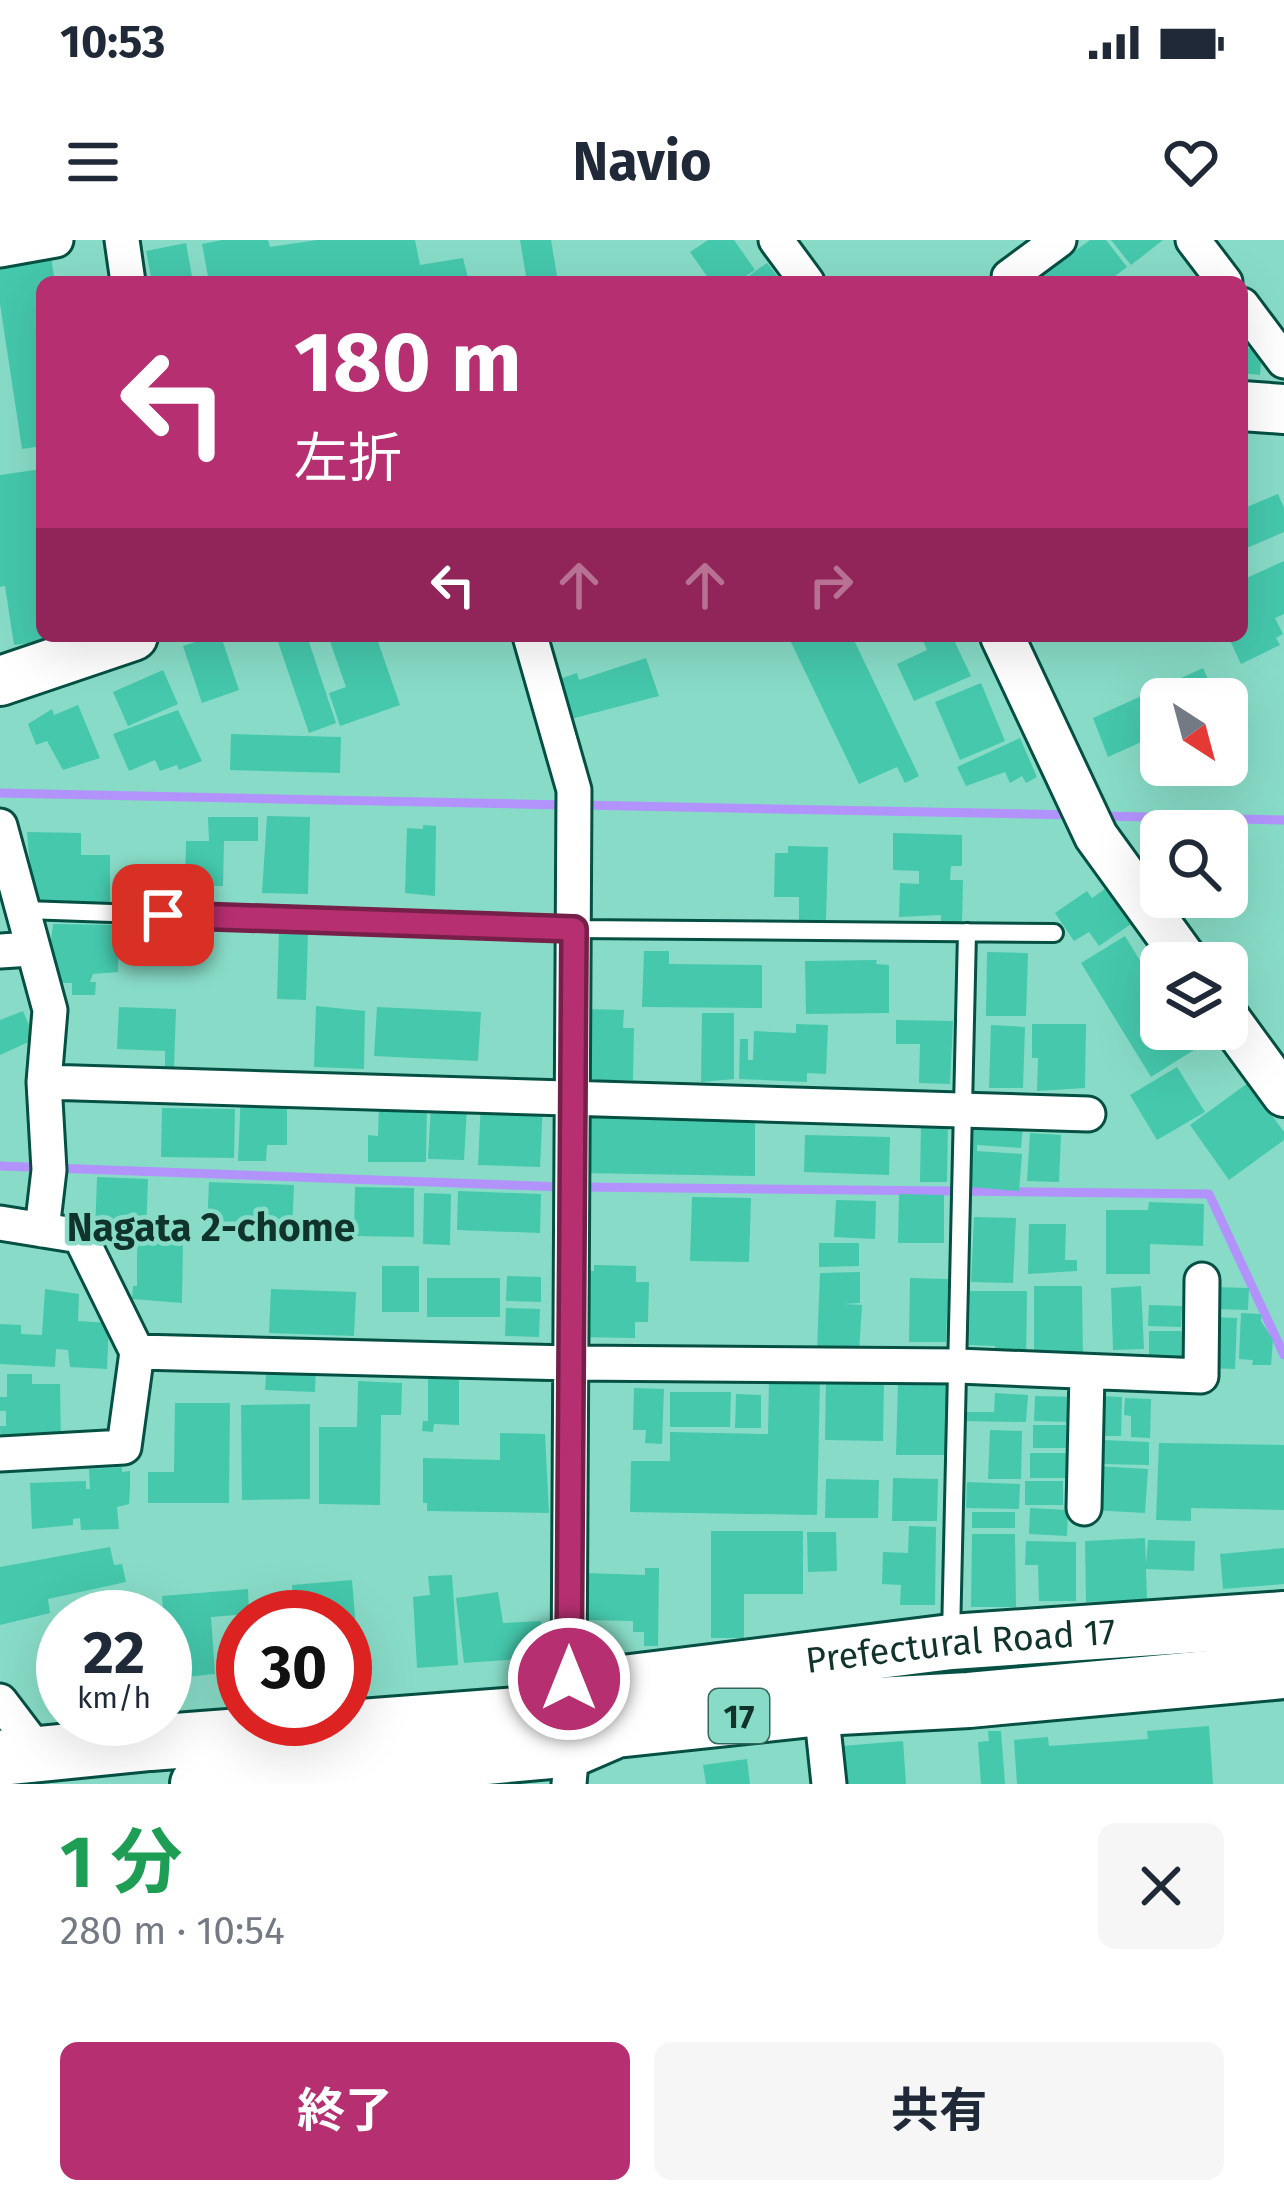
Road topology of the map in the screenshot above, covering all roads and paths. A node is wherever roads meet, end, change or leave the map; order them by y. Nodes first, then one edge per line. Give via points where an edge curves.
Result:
1 (56, 240) edge
2 (122, 240) edge
3 (776, 240) edge
4 (1059, 240) edge
5 (1193, 240) edge
6 (0, 250) edge
7 (127, 276) edge
8 (803, 276) edge
9 (1010, 276) edge
10 (1220, 276) edge
11 (1248, 313) edge
12 (1284, 361) edge
13 (1248, 406) edge
14 (1284, 409) edge
15 (115, 642) edge
16 (532, 642) edge
17 (1005, 642) edge
18 (0, 681) edge
19 (0, 826) edge
20 (25, 910) junction
21 (574, 929) junction
22 (967, 932) junction
23 (1054, 933) dead end
24 (1173, 942) edge
25 (15, 950) edge
26 (1270, 1056) edge
27 (44, 1082) junction
28 (1284, 1095) edge
29 (573, 1098) junction
30 (963, 1110) junction
31 (1088, 1114) dead end
32 (0, 1223) edge
33 (42, 1230) junction
34 (1202, 1280) dead end
35 (137, 1352) junction
36 (572, 1363) junction
37 (958, 1366) junction
38 (1087, 1373) junction
39 (0, 1454) edge
40 (1084, 1508) dead end
41 (1284, 1618) edge
42 (951, 1642) junction
43 (1284, 1671) edge
44 (0, 1701) edge
45 (821, 1708) junction
46 (570, 1748) edge
47 (30, 1766) edge
48 (198, 1784) edge
49 (830, 1784) edge

1 - 6 street
2 - 7 street
3 - 8 street
4 - 9 street
5 - 10 street
11 - 12 street
13 - 14 main road
15 - 18 main road
16 - 21 street via 574,790
17 - 24 street via 1096,836
19 - 20 street
20 - 21 lane
20 - 25 street
21 - 22 lane
21 - 29 street
22 - 23 lane
22 - 30 lane
25 - 27 street via 50,1010
26 - 28 street
27 - 29 street
27 - 33 street
29 - 30 street
29 - 36 street
30 - 31 street
30 - 37 lane
32 - 33 street
33 - 35 street via 80,1236
34 - 38 street via 1201,1376
35 - 36 street
35 - 39 street via 124,1447
36 - 37 street
36 - 46 street
37 - 38 street
37 - 42 lane
38 - 40 street
41 - 42 main road, Prefectural Road 17 / 17
42 - 46 main road, Prefectural Road 17 / 17 via 615,1684
43 - 45 main road, Prefectural Road 17 / 17
44 - 47 street
45 - 46 main road, Prefectural Road 17 / 17 via 616,1730
45 - 49 street
46 - 47 main road, Prefectural Road 17 / 17 via 150,1743
46 - 48 main road, Prefectural Road 17 / 17

